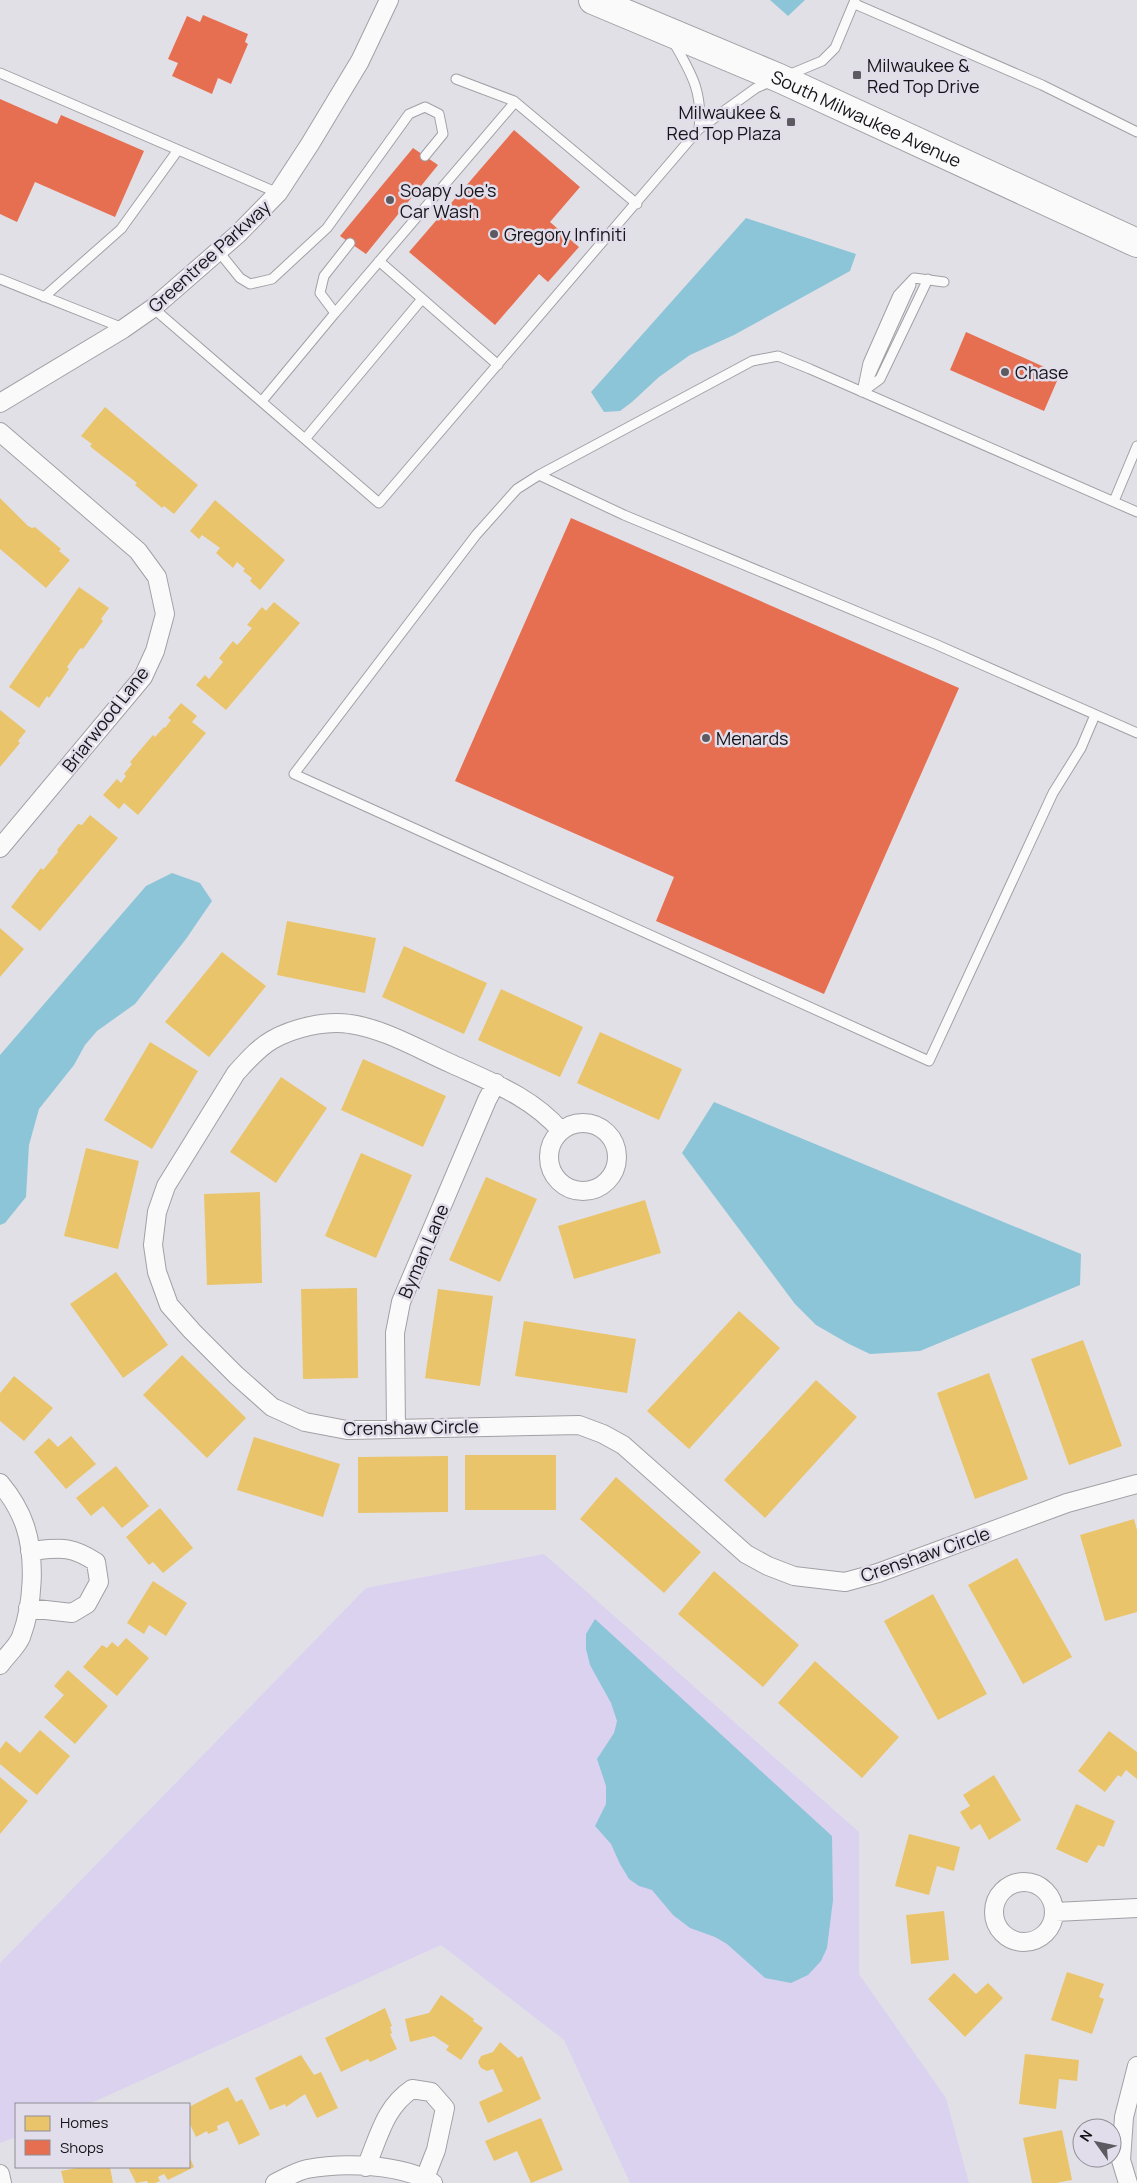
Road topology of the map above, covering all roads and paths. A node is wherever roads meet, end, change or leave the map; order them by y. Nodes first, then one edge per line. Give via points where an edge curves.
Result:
1 (389, 0) edge
2 (593, 0) edge
3 (855, 2) edge
4 (668, 32) junction
5 (0, 72) edge
6 (779, 78) junction
7 (456, 79) dead end
8 (516, 102) junction
9 (699, 129) junction
10 (1137, 132) edge
11 (178, 150) junction
12 (425, 156) dead end
13 (278, 193) junction
14 (637, 204) junction
15 (350, 243) dead end
16 (1137, 243) edge
17 (219, 252) junction
18 (379, 261) junction
19 (0, 279) edge
20 (928, 279) junction
21 (944, 282) dead end
22 (44, 297) junction
23 (422, 299) junction
24 (154, 308) junction
25 (335, 313) junction
26 (123, 329) junction
27 (498, 365) junction
28 (862, 392) junction
29 (262, 401) junction
30 (0, 403) edge
31 (0, 432) edge
32 (304, 438) junction
33 (1137, 446) edge
34 (539, 475) junction
35 (1114, 501) junction
36 (1137, 512) edge
37 (1095, 715) junction
38 (1137, 733) edge
39 (0, 848) edge
40 (496, 1083) junction
41 (560, 1131) dead end
42 (396, 1429) junction
43 (0, 1483) edge
44 (1137, 1484) edge
45 (30, 1551) junction
46 (28, 1608) junction
47 (0, 1665) edge
48 (1137, 1908) edge
49 (1054, 1912) dead end
50 (1137, 2066) edge
51 (366, 2166) junction
52 (0, 2174) edge
53 (429, 2180) edge
54 (2, 2183) edge
55 (276, 2183) edge
56 (1128, 2183) edge

1 - 13 street, Greentree Parkway via 360,62
2 - 4 main road, South Milwaukee Avenue
3 - 6 lane via 829,55 822,62
3 - 10 lane via 1042,85
4 - 6 main road, South Milwaukee Avenue
4 - 9 lane via 692,74 702,107
5 - 11 lane
6 - 9 lane via 756,88
6 - 16 main road, South Milwaukee Avenue
7 - 8 lane
8 - 14 lane
8 - 18 lane
9 - 14 lane
11 - 13 lane
11 - 22 lane via 121,229
12 - 17 lane via 443,134 439,114 425,107 410,114 327,228 272,280 250,284 240,278
13 - 17 street, Greentree Parkway
14 - 27 lane
15 - 25 lane via 324,276 320,293
17 - 24 street, Greentree Parkway
18 - 23 lane
18 - 25 lane
19 - 22 lane
20 - 21 lane
20 - 28 lane via 880,379
20 - 28 lane via 914,278 898,295 868,363
22 - 26 lane
23 - 27 lane
23 - 32 lane
24 - 26 street, Greentree Parkway
24 - 29 lane
25 - 29 lane
26 - 30 street, Greentree Parkway
27 - 32 lane via 379,503
28 - 34 lane via 778,356 752,361
28 - 35 lane
29 - 32 lane
31 - 39 street, Briarwood Lane via 138,550 157,577 165,614 155,651 142,677
33 - 35 lane
34 - 37 lane via 624,515 935,644
34 - 37 lane via 517,489 476,535 294,774 929,1061 1053,793 1081,748
35 - 36 lane
37 - 38 lane
40 - 41 street, Crenshaw Circle via 522,1097
40 - 42 street, Byman Lane via 401,1302 395,1333
40 - 42 street, Crenshaw Circle via 376,1031 349,1023 300,1028 272,1040 236,1073 166,1186 157,1212 154,1256 170,1305 254,1391 272,1406 305,1422 347,1430
42 - 44 street, Crenshaw Circle via 578,1425 623,1446 746,1554 794,1576 845,1582 878,1573 1067,1503
43 - 45 street via 10,1495 25,1526
45 - 46 street
45 - 46 street via 55,1548 79,1551 96,1562 99,1582 87,1604 72,1613
46 - 47 street via 20,1638
48 - 49 street
50 - 56 street via 1124,2116 1121,2160
51 - 53 street via 383,2167
51 - 53 street via 387,2113 399,2097 412,2089 431,2092 445,2108
51 - 55 street via 306,2169
52 - 54 street

